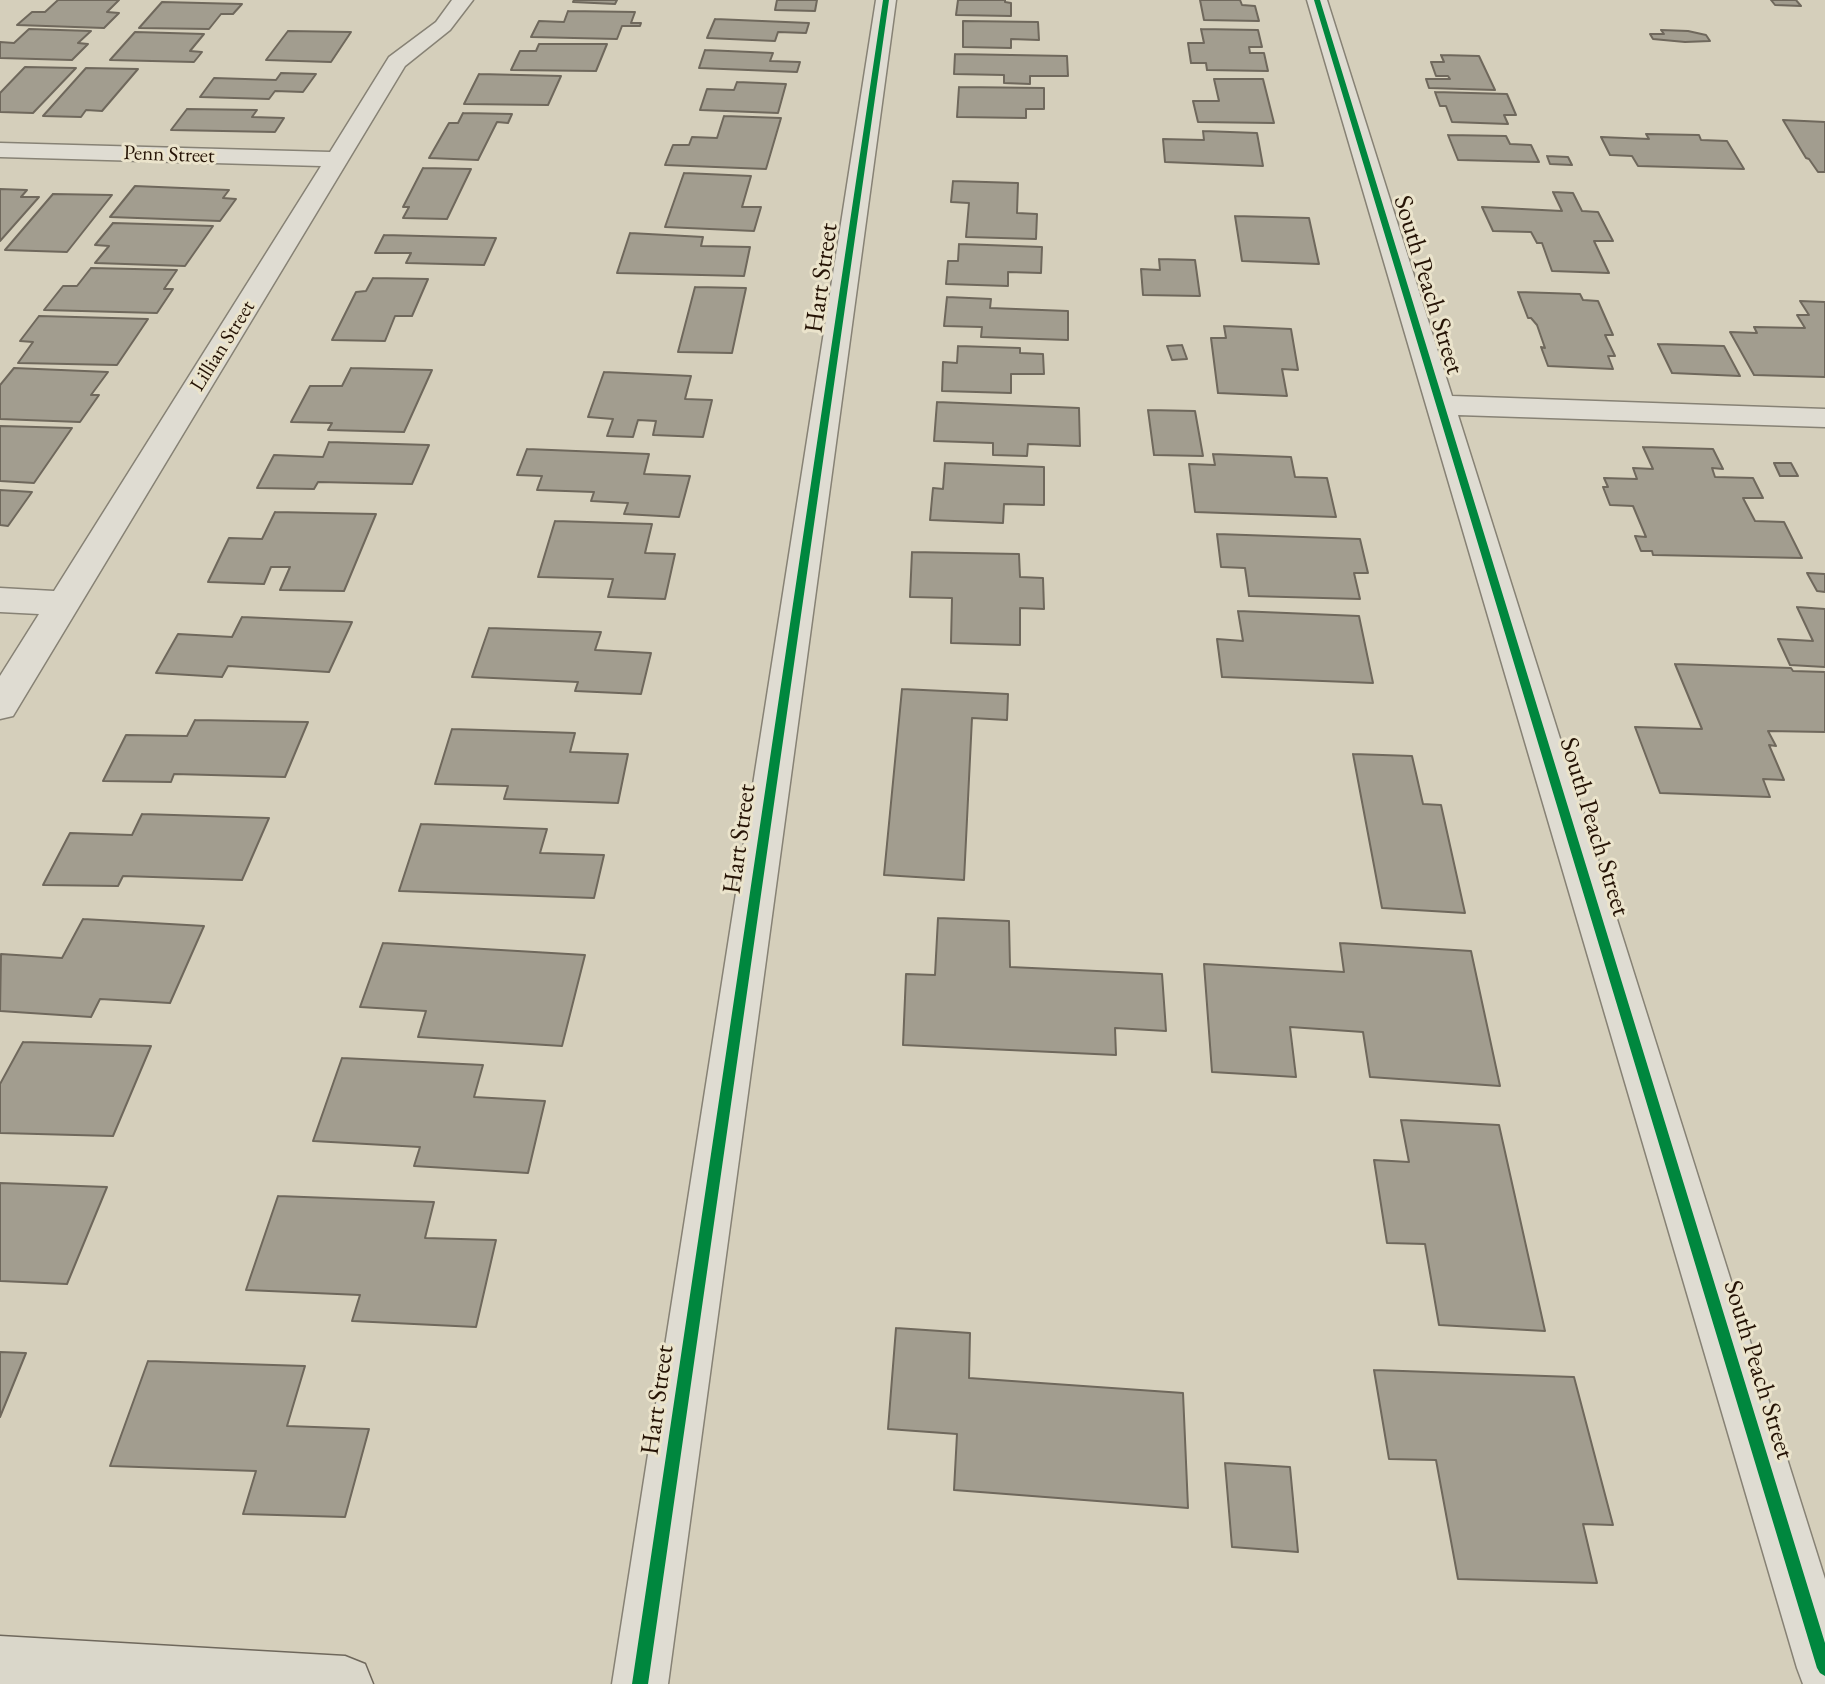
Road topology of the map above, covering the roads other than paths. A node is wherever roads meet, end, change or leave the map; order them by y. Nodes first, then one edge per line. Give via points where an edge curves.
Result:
1 (463, 0) edge
2 (886, 0) edge
3 (1317, 0) edge
4 (0, 150) edge
5 (338, 159) junction
6 (1442, 405) junction
7 (1825, 418) edge
8 (0, 600) edge
9 (65, 603) junction
10 (0, 706) edge
11 (0, 1664) edge
12 (1825, 1668) edge
13 (345, 1684) edge
14 (640, 1684) edge

1 - 5 street, Lillian Street via 443,26 397,62
2 - 14 street, Hart Street
3 - 6 street, South Peach Street
4 - 5 street, Penn Street
5 - 9 street, Lillian Street
6 - 7 street
6 - 12 street, South Peach Street
8 - 9 street
9 - 10 street, Lillian Street
11 - 13 main road

